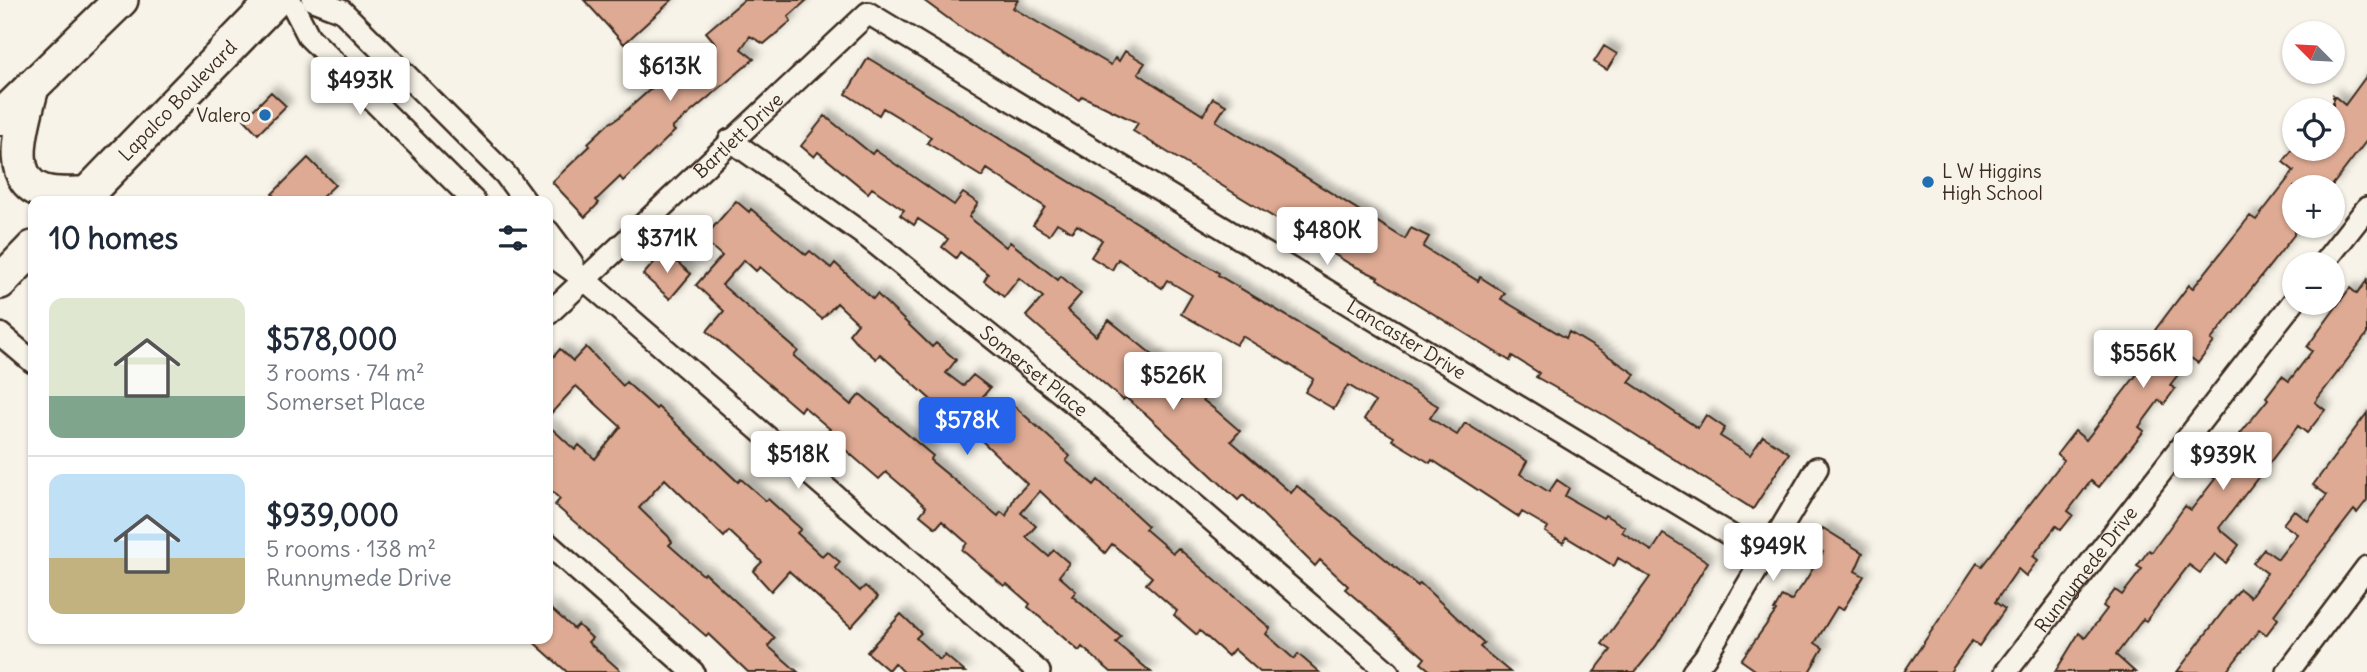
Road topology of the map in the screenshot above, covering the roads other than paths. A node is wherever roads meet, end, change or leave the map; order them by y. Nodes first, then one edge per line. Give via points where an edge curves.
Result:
1 (121, 0) edge
2 (275, 0) edge
3 (290, 0) edge
4 (313, 0) edge
5 (868, 13) joint
6 (32, 87) junction
7 (0, 118) edge
8 (730, 140) junction
9 (70, 196) edge
10 (86, 196) edge
11 (469, 196) edge
12 (521, 196) edge
13 (2367, 208) edge
14 (553, 238) edge
15 (2332, 252) edge
16 (28, 253) edge
17 (553, 257) edge
18 (584, 279) junction
19 (0, 282) edge
20 (553, 309) edge
21 (2284, 315) edge
22 (0, 334) edge
23 (28, 358) edge
24 (1817, 468) dead end
25 (553, 548) edge
26 (1765, 556) junction
27 (2367, 567) edge
28 (694, 672) edge
29 (1039, 672) edge
30 (1388, 672) edge
31 (1693, 672) edge
32 (2006, 672) edge
33 (2287, 672) edge

1 - 6 main road
2 - 10 main road, Lapalco Boulevard
3 - 11 street via 309,37
4 - 12 street via 342,10 505,174
5 - 8 street, Bartlett Drive
5 - 26 street, Lancaster Drive
6 - 7 main road
6 - 9 main road via 17,164 30,186
8 - 18 street, Bartlett Drive
8 - 30 street, Somerset Place via 870,239 1111,433
13 - 15 street
14 - 18 street
16 - 19 main road
17 - 18 street
18 - 20 street, Bartlett Drive
18 - 29 street
21 - 32 street, Runnymede Drive
22 - 23 street
24 - 26 street
25 - 28 street
26 - 31 street
27 - 33 street

